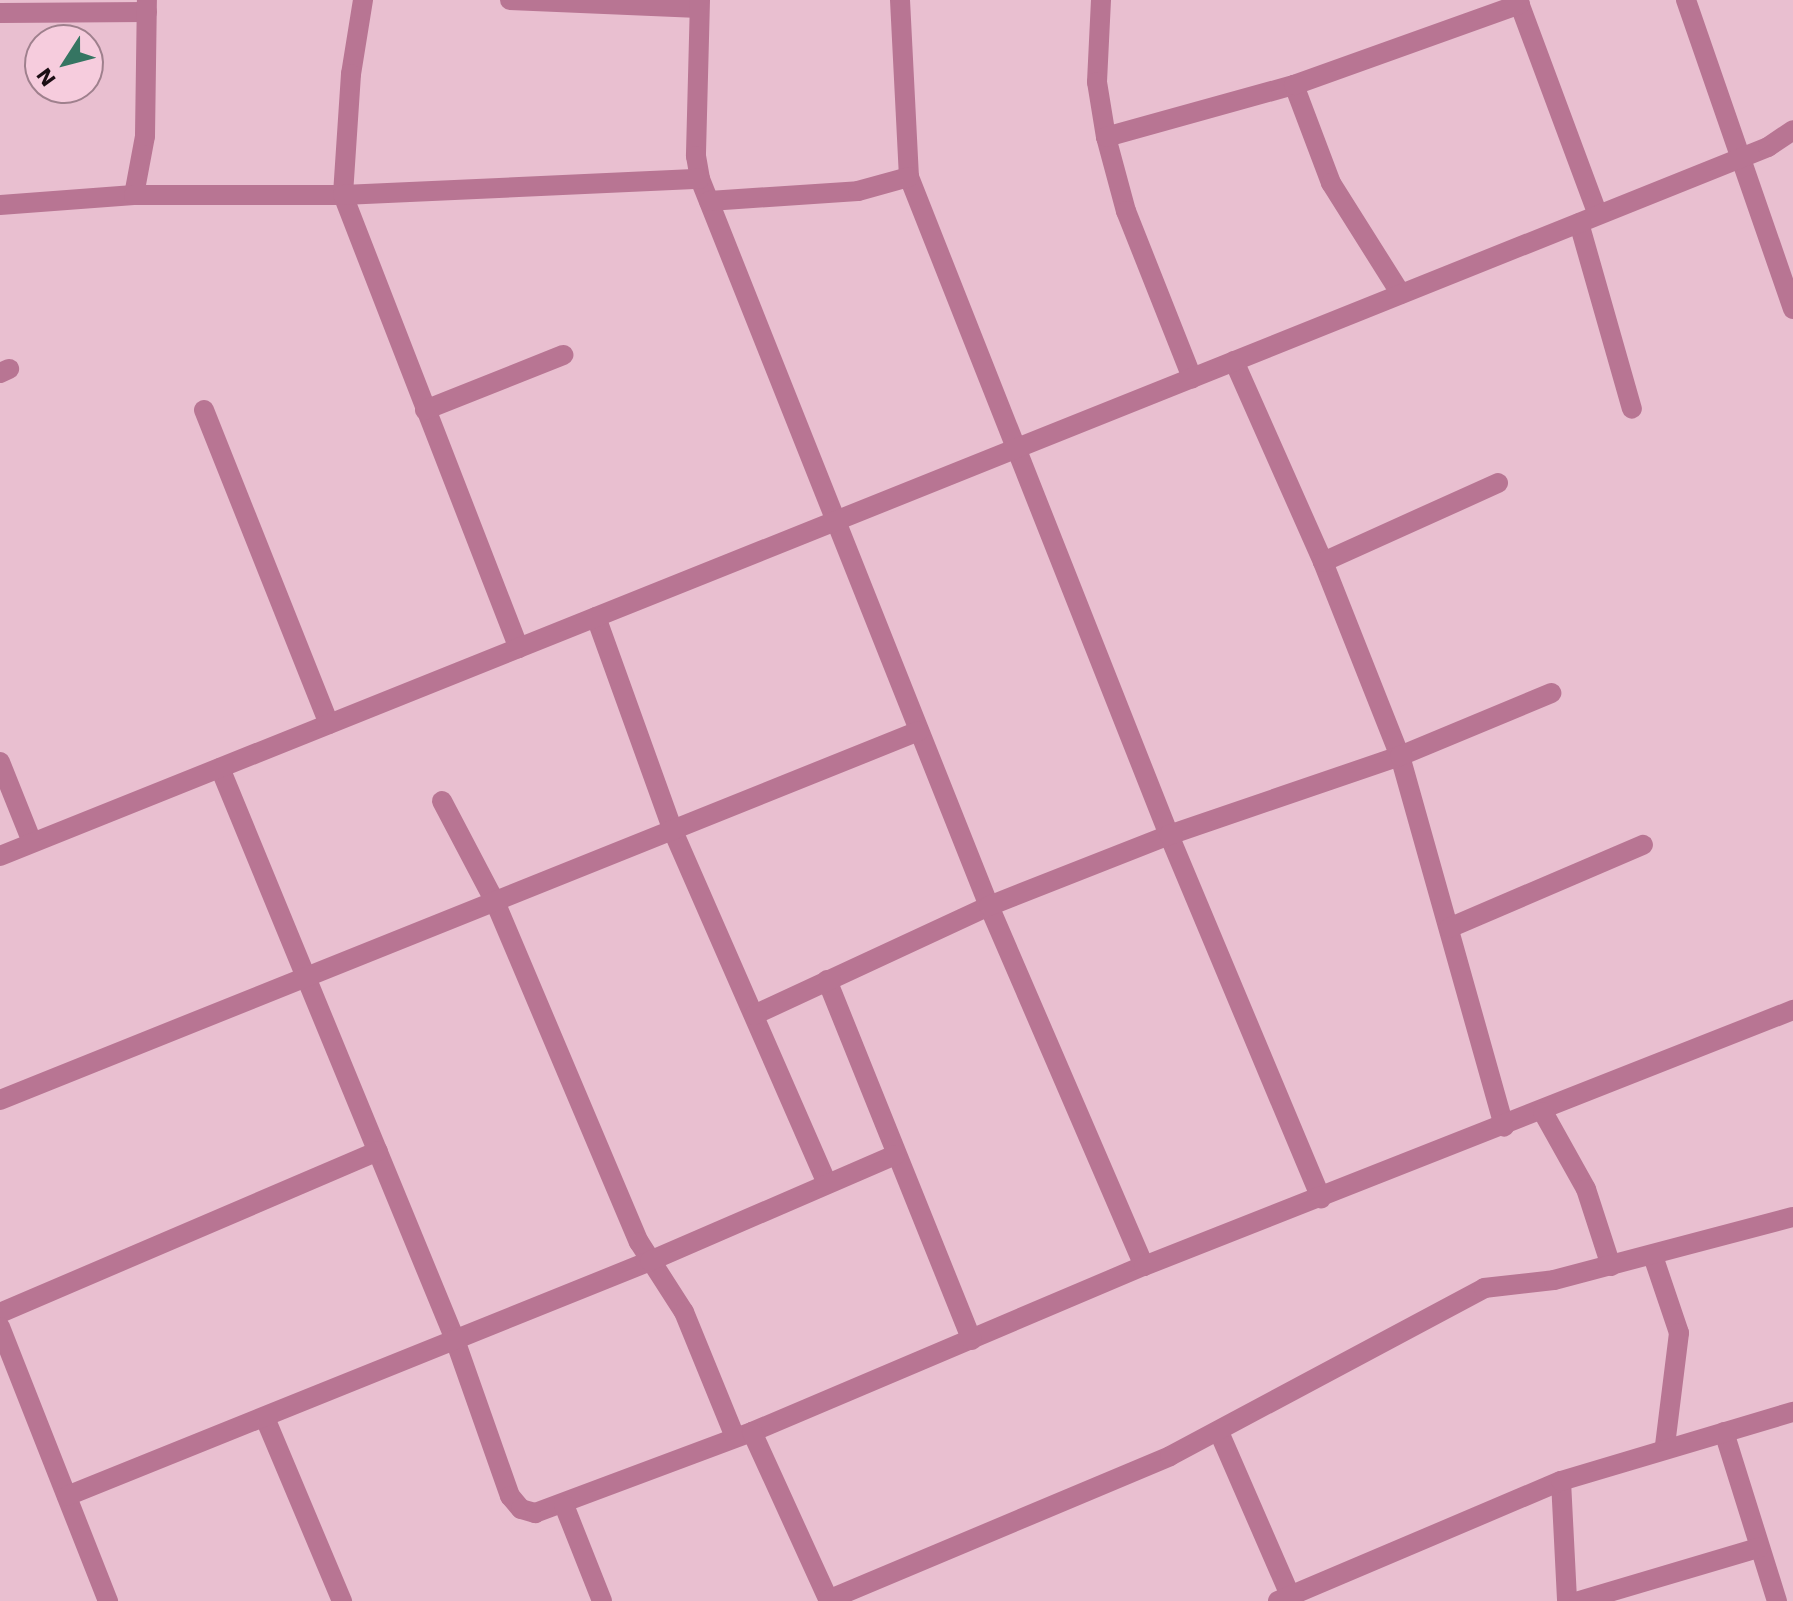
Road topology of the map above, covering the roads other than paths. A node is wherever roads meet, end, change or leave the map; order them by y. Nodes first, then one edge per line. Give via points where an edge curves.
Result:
1 (363, 0) edge
2 (510, 0) edge
3 (900, 0) edge
4 (1101, 0) edge
5 (1686, 0) edge
6 (1519, 2) edge
7 (700, 4) edge
8 (147, 6) edge
9 (0, 13) edge
10 (1294, 85) junction
11 (1793, 130) edge
12 (1106, 137) junction
13 (1743, 157) junction
14 (909, 177) junction
15 (700, 179) junction
16 (134, 195) junction
17 (343, 195) junction
18 (709, 201) junction
19 (0, 205) edge
20 (1588, 219) junction
21 (1401, 294) junction
22 (1793, 309) edge
23 (563, 355) dead end
24 (1234, 361) junction
25 (1192, 378) junction
26 (1632, 409) dead end
27 (204, 410) dead end
28 (425, 410) junction
29 (1017, 448) junction
30 (1498, 483) dead end
31 (838, 520) junction
32 (1323, 562) junction
33 (596, 617) junction
34 (519, 648) junction
35 (1551, 693) dead end
36 (329, 724) junction
37 (919, 731) junction
38 (1400, 756) junction
39 (0, 762) edge
40 (220, 768) junction
41 (442, 801) dead end
42 (673, 831) junction
43 (1169, 835) junction
44 (32, 842) junction
45 (1643, 845) dead end
46 (0, 856) edge
47 (496, 904) junction
48 (989, 906) junction
49 (1449, 928) junction
50 (304, 978) junction
51 (827, 980) junction
52 (1793, 1010) edge
53 (754, 1015) junction
54 (0, 1100) edge
55 (1543, 1112) junction
56 (1504, 1127) junction
57 (378, 1151) junction
58 (895, 1155) junction
59 (826, 1182) junction
60 (1321, 1199) junction
61 (1793, 1217) edge
62 (1653, 1256) junction
63 (650, 1261) junction
64 (1144, 1266) junction
65 (1611, 1266) junction
66 (0, 1313) edge
67 (0, 1327) edge
68 (454, 1337) junction
69 (972, 1340) junction
70 (1793, 1412) edge
71 (265, 1418) junction
72 (1219, 1432) junction
73 (1724, 1432) junction
74 (744, 1435) junction
75 (1665, 1446) junction
76 (1561, 1481) junction
77 (67, 1496) junction
78 (564, 1505) junction
79 (1758, 1548) junction
80 (1284, 1598) edge
81 (828, 1600) edge
82 (108, 1601) edge
83 (342, 1601) edge
84 (602, 1601) edge
85 (1567, 1601) edge
86 (1579, 1601) edge
87 (1777, 1601) edge

1 - 17 street via 351,74
2 - 7 street
3 - 14 street
4 - 12 street via 1097,82
5 - 13 street
6 - 10 street
6 - 20 street
7 - 15 street
8 - 9 street
8 - 16 street via 145,136
10 - 12 street
10 - 21 street via 1331,183
11 - 13 street
12 - 25 street via 1126,211
13 - 20 street
13 - 22 street
14 - 18 street via 858,191
14 - 29 street
15 - 17 street
15 - 18 street
16 - 17 street
16 - 19 street
17 - 28 street
18 - 31 street
20 - 21 street
20 - 26 street
21 - 24 street
23 - 28 street
24 - 25 street
24 - 32 street
25 - 29 street
27 - 36 street
28 - 34 street
29 - 31 street
29 - 43 street
30 - 32 street
31 - 33 street
31 - 37 street
32 - 38 street
33 - 34 street
33 - 42 street
34 - 36 street
35 - 38 street
36 - 40 street
37 - 42 street
37 - 48 street
38 - 43 street
38 - 49 street
39 - 44 street
40 - 44 street
40 - 50 street
41 - 47 street
42 - 47 street
42 - 53 street
43 - 48 street
43 - 60 street
44 - 46 street
45 - 49 street
47 - 50 street
47 - 63 street
48 - 51 street
48 - 64 street
49 - 56 street
50 - 54 street
50 - 57 street
51 - 53 street
51 - 58 street
52 - 55 street
53 - 59 street
55 - 56 street
55 - 65 street via 1586,1189
56 - 60 street
57 - 66 street
57 - 68 street
58 - 59 street
58 - 69 street
59 - 63 street
60 - 64 street
61 - 62 street
62 - 65 street
62 - 75 street via 1679,1333
63 - 68 street
63 - 74 street via 684,1312
64 - 69 street
65 - 72 street via 1554,1280 1484,1288
67 - 77 street
68 - 71 street
68 - 78 street via 510,1496 521,1509 535,1513
69 - 74 street
70 - 73 street
71 - 77 street
71 - 83 street
72 - 80 street
72 - 81 street
73 - 75 street
73 - 79 street
74 - 78 street
74 - 81 street
75 - 76 street
76 - 80 street
76 - 85 street
77 - 82 street
78 - 84 street
79 - 86 street
79 - 87 street

